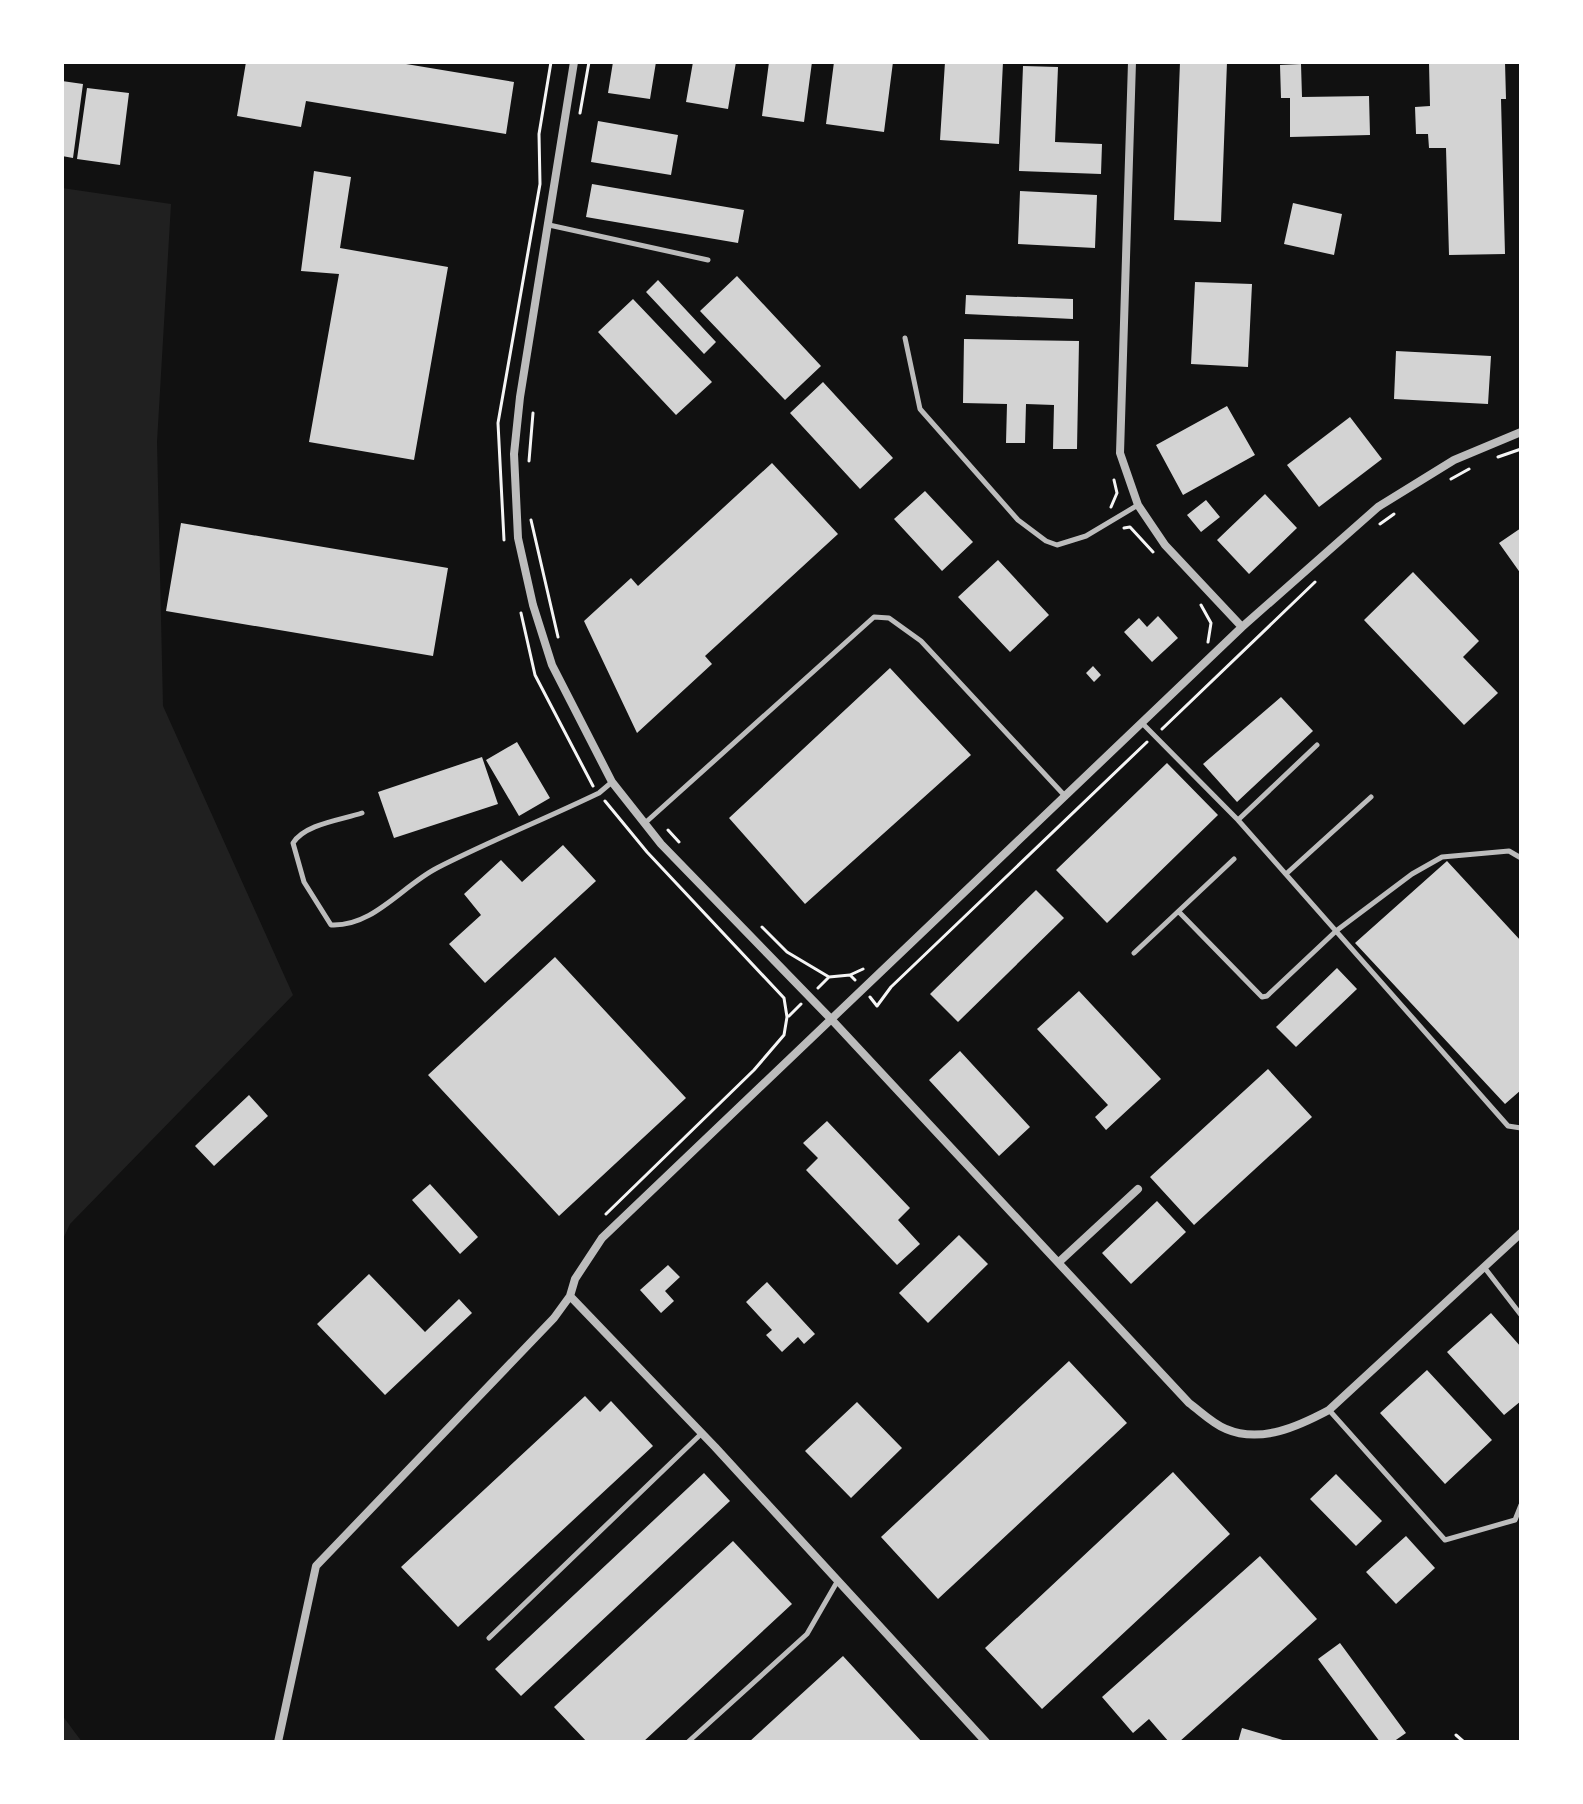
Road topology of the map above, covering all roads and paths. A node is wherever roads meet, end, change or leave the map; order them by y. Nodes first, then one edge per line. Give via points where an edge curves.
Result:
1 (551, 62) edge
2 (574, 62) edge
3 (589, 62) edge
4 (1132, 62) edge
5 (579, 119) dead end
6 (549, 225) junction
7 (708, 260) dead end
8 (905, 338) dead end
9 (533, 405) dead end
10 (1521, 432) edge
11 (1521, 449) edge
12 (1493, 459) dead end
13 (1479, 463) dead end
14 (528, 464) dead end
15 (1114, 479) dead end
16 (1439, 485) dead end
17 (1138, 505) junction
18 (529, 507) dead end
19 (1402, 508) dead end
20 (1108, 523) junction
21 (1370, 532) dead end
22 (506, 547) dead end
23 (1161, 561) dead end
24 (1315, 582) dead end
25 (1192, 594) dead end
26 (519, 604) dead end
27 (1242, 627) junction
28 (560, 644) dead end
29 (1208, 644) dead end
30 (1143, 724) junction
31 (1154, 736) junction
32 (1317, 745) dead end
33 (612, 782) junction
34 (599, 793) junction
35 (1371, 797) dead end
36 (1067, 798) junction
37 (362, 813) dead end
38 (654, 815) junction
39 (1238, 820) junction
40 (645, 824) junction
41 (686, 850) dead end
42 (1521, 858) edge
43 (1234, 859) dead end
44 (1286, 874) junction
45 (1179, 912) junction
46 (758, 923) dead end
47 (1336, 931) junction
48 (1134, 953) dead end
49 (867, 968) dead end
50 (850, 975) junction
51 (829, 977) junction
52 (864, 990) junction
53 (809, 996) junction
54 (787, 1017) junction
55 (832, 1020) junction
56 (1521, 1128) edge
57 (1138, 1189) dead end
58 (608, 1233) junction
59 (1521, 1233) edge
60 (1059, 1262) junction
61 (1483, 1266) junction
62 (570, 1296) junction
63 (1521, 1315) edge
64 (1329, 1410) junction
65 (702, 1433) junction
66 (1521, 1505) edge
67 (837, 1582) junction
68 (489, 1638) dead end
69 (1456, 1735) dead end
70 (278, 1742) edge
71 (688, 1742) edge
72 (986, 1742) edge
73 (1464, 1742) edge

1 - 22 path via 539,134 540,184 498,423
2 - 6 street
3 - 5 path
4 - 17 street via 1120,453
6 - 7 lane
6 - 33 street via 514,454 518,538 552,665
8 - 20 lane via 920,409 1018,520 1057,545
9 - 14 path
10 - 27 street via 1454,460 1378,507
11 - 12 path
13 - 16 path
15 - 20 path via 1117,493 1105,516
17 - 20 lane
17 - 27 street via 1165,545
18 - 28 path
19 - 21 path
20 - 23 path via 1111,530 1130,527
24 - 31 path
25 - 29 path via 1211,623
26 - 34 path via 535,675
27 - 30 street
30 - 31 lane
30 - 36 street
31 - 39 lane
31 - 52 path via 877,1006
32 - 39 lane
33 - 34 lane
33 - 40 street
34 - 37 lane via 434,869 381,909 331,925 304,882 293,843 317,827
34 - 54 path via 784,998
35 - 44 lane
36 - 38 lane via 921,641 889,618 874,617
36 - 52 street
38 - 40 lane
38 - 41 path
39 - 44 lane
40 - 53 street
42 - 47 lane via 1509,851 1442,857
43 - 45 lane
44 - 47 lane
45 - 47 lane via 1262,997
45 - 48 lane
46 - 51 path via 787,952
47 - 56 lane via 1508,1126
49 - 50 path
50 - 51 path
50 - 52 path
51 - 53 path
52 - 55 street
53 - 54 path
53 - 55 street
54 - 58 path via 784,1035 754,1070 609,1210 604,1219
55 - 58 street
55 - 60 street
57 - 60 street
58 - 62 street
59 - 61 street
60 - 64 street via 1189,1403 1226,1429 1292,1430
61 - 63 lane
61 - 64 street
62 - 65 street
62 - 70 street via 316,1566
64 - 66 lane via 1445,1540 1515,1520
65 - 67 street
65 - 68 lane
67 - 71 lane via 807,1634
67 - 72 street
69 - 73 path

